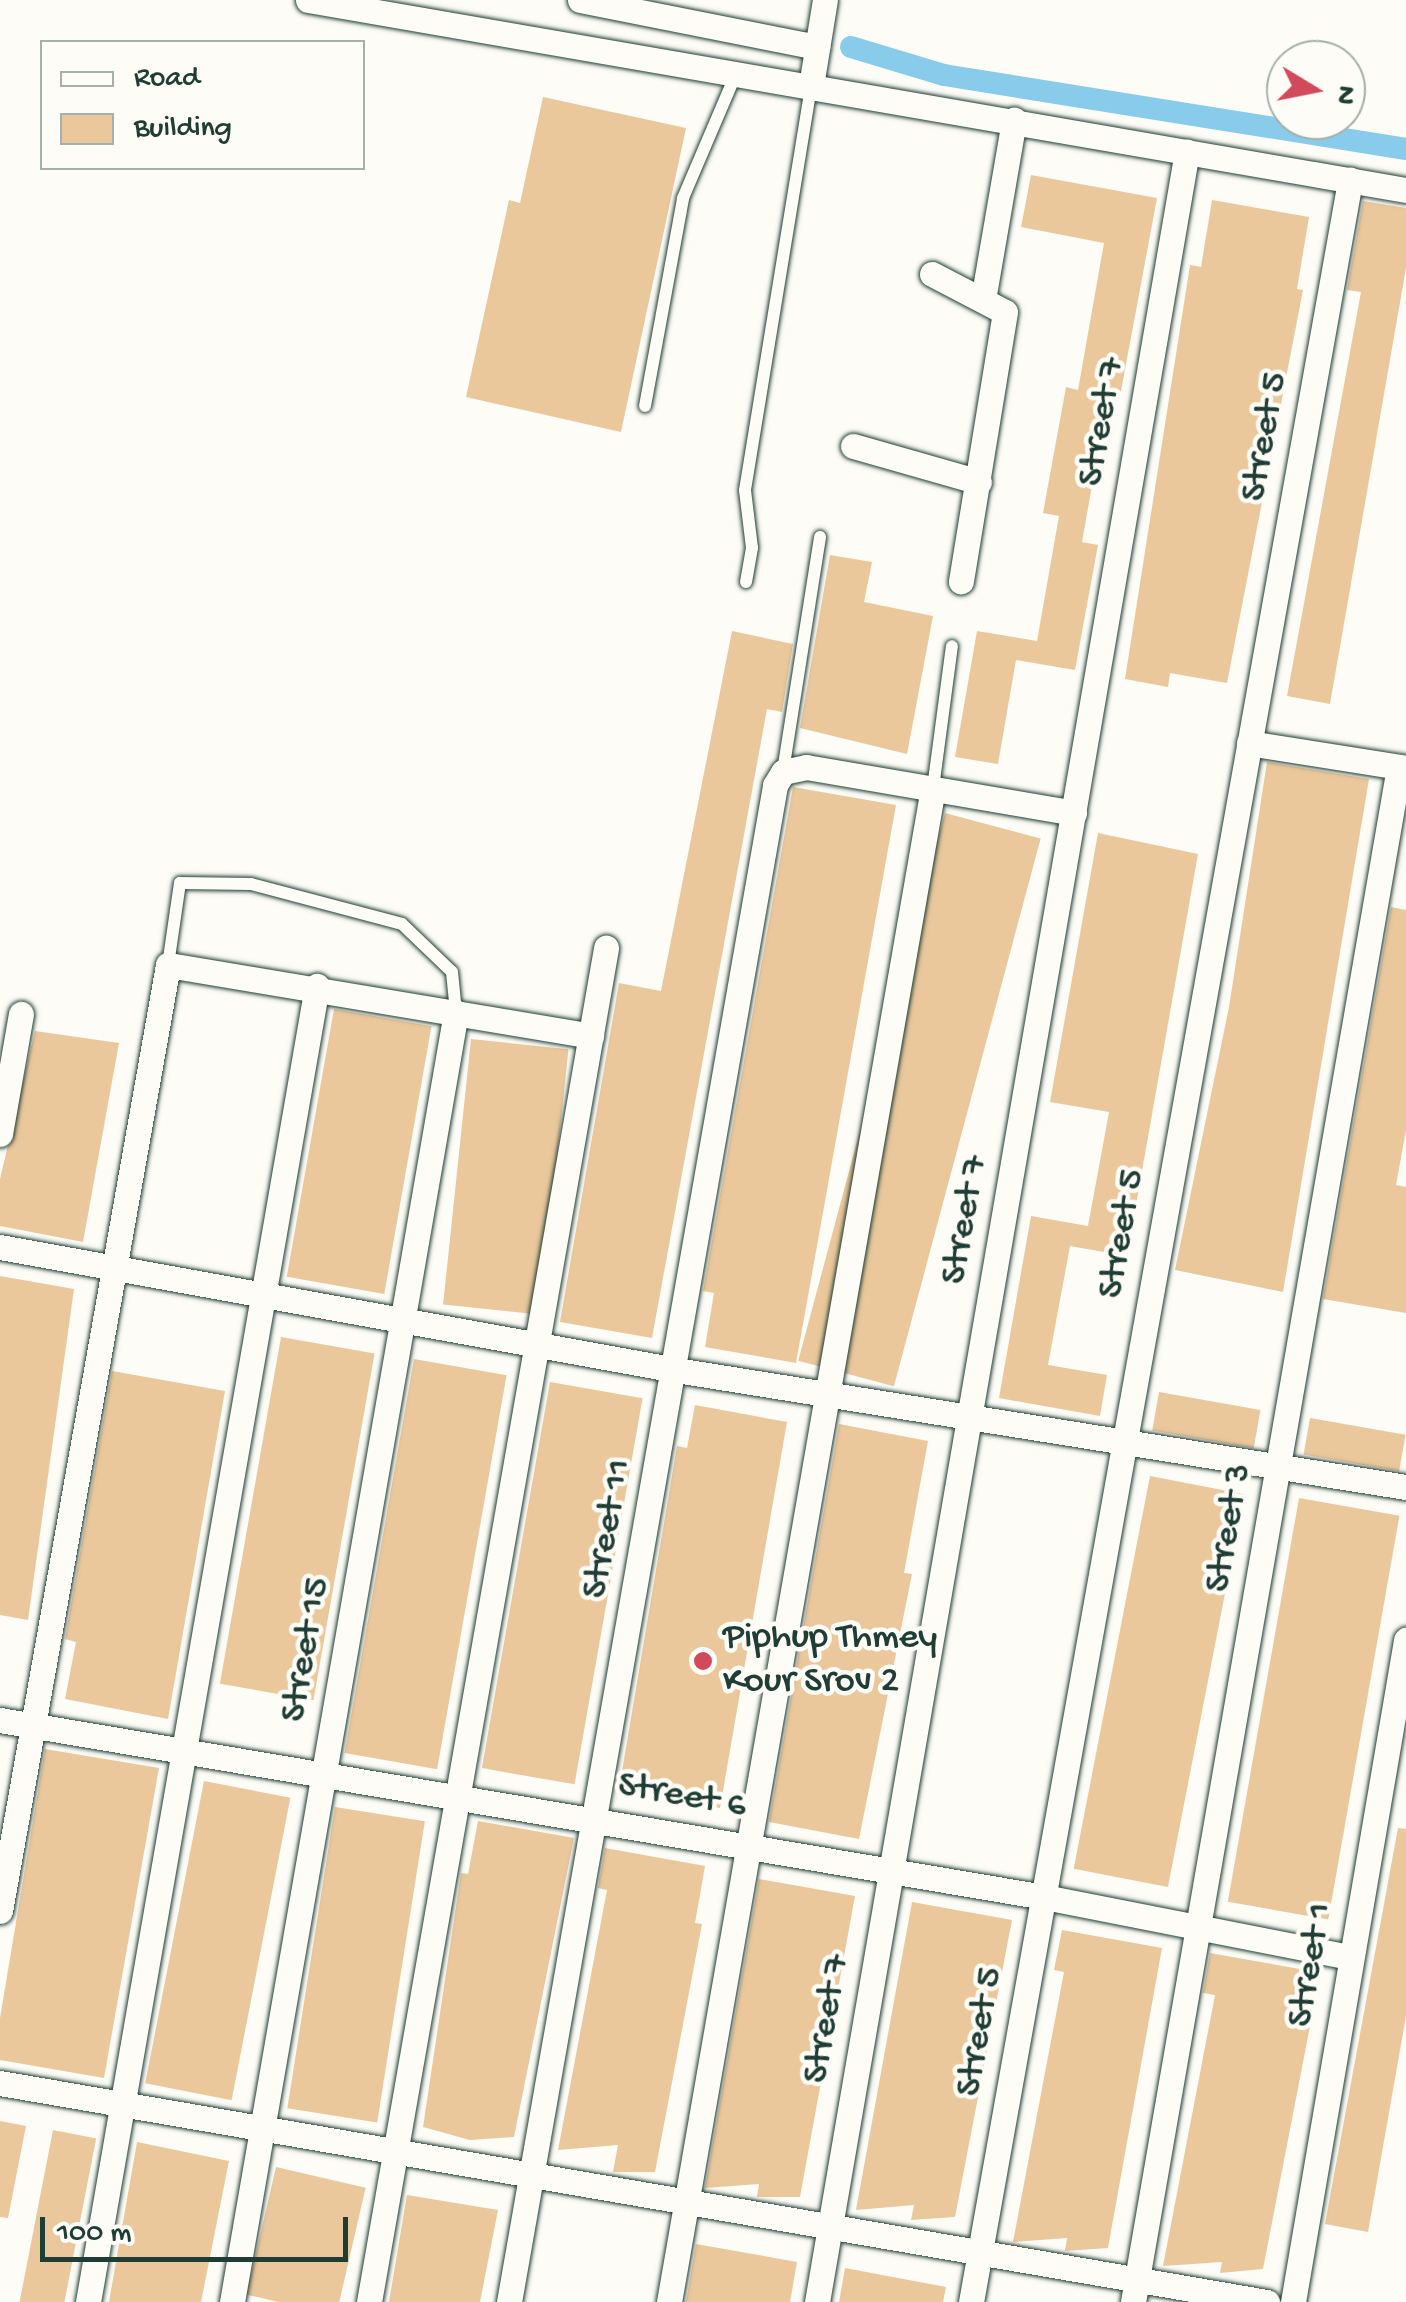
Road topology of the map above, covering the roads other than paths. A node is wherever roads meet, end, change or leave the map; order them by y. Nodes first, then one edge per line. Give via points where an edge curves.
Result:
1 (308, 0) edge
2 (580, 0) edge
3 (825, 0) edge
4 (645, 5) edge
5 (817, 47) junction
6 (636, 56) junction
7 (736, 74) junction
8 (811, 86) junction
9 (1014, 120) junction
10 (1188, 152) junction
11 (1350, 180) junction
12 (1406, 190) edge
13 (932, 274) dead end
14 (984, 294) junction
15 (645, 406) dead end
16 (853, 446) dead end
17 (979, 482) junction
18 (820, 537) dead end
19 (961, 581) dead end
20 (746, 582) dead end
21 (952, 646) dead end
22 (1250, 743) junction
23 (1402, 767) edge
24 (783, 772) junction
25 (933, 788) junction
26 (1074, 813) junction
27 (606, 948) dead end
28 (168, 965) junction
29 (318, 986) junction
30 (456, 1012) junction
31 (21, 1014) dead end
32 (591, 1036) junction
33 (0, 1134) edge
34 (0, 1246) edge
35 (114, 1269) junction
36 (264, 1296) junction
37 (403, 1320) junction
38 (537, 1345) junction
39 (676, 1370) junction
40 (830, 1394) junction
41 (970, 1416) junction
42 (1124, 1441) junction
43 (1278, 1466) junction
44 (1406, 1487) edge
45 (1406, 1640) edge
46 (0, 1720) edge
47 (33, 1726) junction
48 (186, 1747) junction
49 (324, 1770) junction
50 (456, 1794) junction
51 (593, 1820) junction
52 (744, 1846) junction
53 (892, 1872) junction
54 (1044, 1897) junction
55 (0, 1911) edge
56 (1199, 1925) junction
57 (1350, 1957) junction
58 (0, 2083) edge
59 (122, 2105) junction
60 (262, 2130) junction
61 (396, 2154) junction
62 (532, 2174) junction
63 (686, 2203) junction
64 (830, 2224) junction
65 (980, 2250) junction
66 (1135, 2290) edge
67 (88, 2302) edge
68 (232, 2302) edge
69 (369, 2302) edge
70 (510, 2302) edge
71 (668, 2302) edge
72 (818, 2302) edge
73 (971, 2302) edge
74 (1267, 2302) edge
75 (1294, 2302) edge

1 - 6 street
2 - 4 street
3 - 5 street
4 - 5 street
4 - 6 street
5 - 8 street
6 - 7 street
7 - 8 street
7 - 15 lane via 684,198
8 - 9 street
8 - 20 lane via 745,490 752,548
9 - 10 street
9 - 14 street
10 - 11 street
10 - 26 street, Street 7
11 - 12 street
11 - 22 street, Street 5
13 - 14 street
14 - 17 street via 1001,304 1006,323
16 - 17 street
17 - 19 street
18 - 24 lane
21 - 25 lane
22 - 23 street
22 - 42 street, Street 5
23 - 43 street, Street 3
24 - 25 street via 806,768
24 - 39 street, Street 11
25 - 26 street
25 - 40 street
26 - 41 street, Street 7
27 - 32 street
28 - 29 street
28 - 30 lane via 180,883 250,884 402,924 452,972
28 - 35 street
29 - 30 street
29 - 36 street
30 - 32 street
30 - 37 street, Street 15
31 - 33 street
32 - 38 street
34 - 35 street
35 - 36 street
35 - 47 street
36 - 37 street
36 - 48 street
37 - 38 street
37 - 49 street, Street 15
38 - 39 street
38 - 50 street
39 - 40 street
39 - 51 street, Street 11
40 - 41 street
40 - 52 street
41 - 42 street
41 - 53 street, Street 7
42 - 43 street
42 - 54 street, Street 5
43 - 44 street
43 - 56 street, Street 3
45 - 57 street, Street 1
46 - 47 street, Street 6
47 - 48 street, Street 6
47 - 55 street
48 - 49 street, Street 6
48 - 59 street
49 - 50 street, Street 6
49 - 60 street, Street 15
50 - 51 street, Street 6
50 - 61 street
51 - 52 street, Street 6
51 - 62 street, Street 11
52 - 53 street, Street 6
52 - 63 street
53 - 54 street, Street 6
53 - 64 street, Street 7
54 - 56 street, Street 6
54 - 65 street, Street 5
56 - 57 street, Street 6
56 - 66 street, Street 3
57 - 75 street, Street 1
58 - 59 street
59 - 60 street
59 - 67 street
60 - 61 street
60 - 68 street, Street 15
61 - 62 street
61 - 69 street
62 - 63 street
62 - 70 street, Street 11
63 - 64 street
63 - 71 street
64 - 65 street
64 - 72 street, Street 7
65 - 66 street
65 - 73 street, Street 5
66 - 74 street

